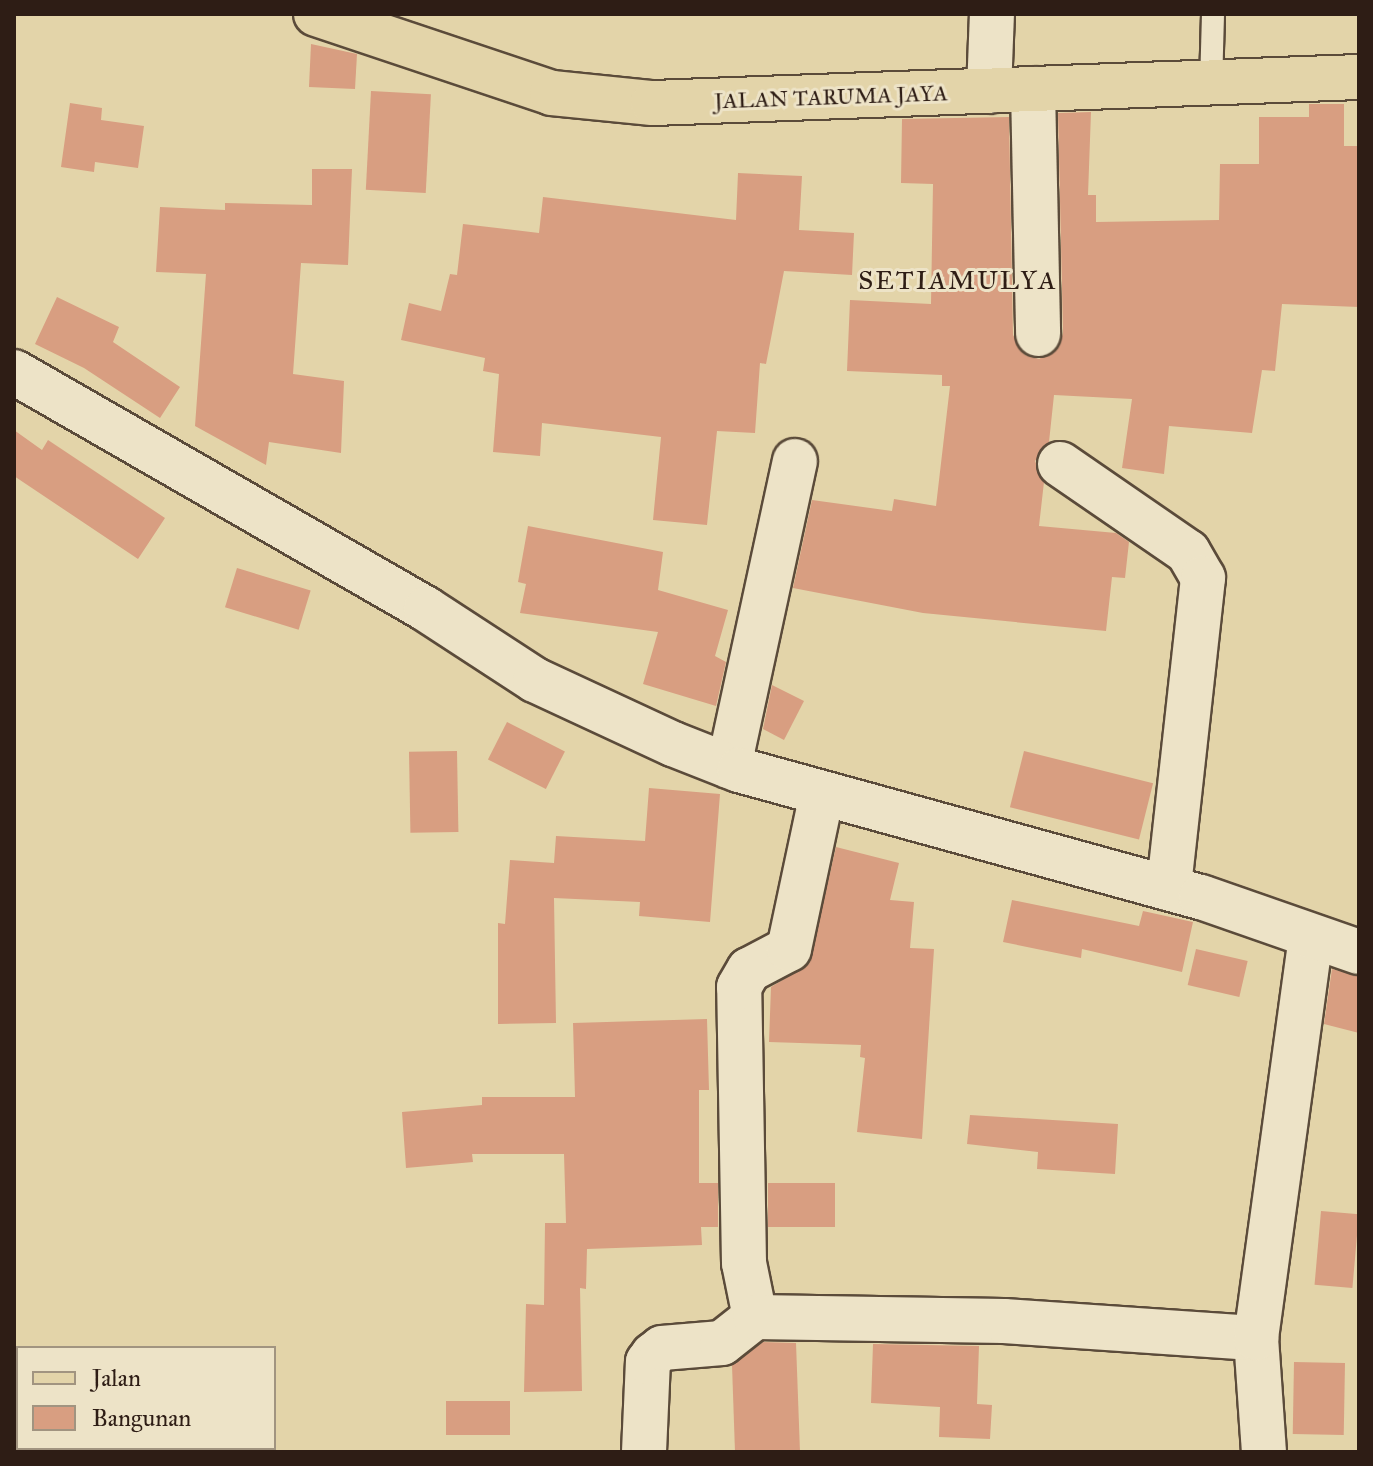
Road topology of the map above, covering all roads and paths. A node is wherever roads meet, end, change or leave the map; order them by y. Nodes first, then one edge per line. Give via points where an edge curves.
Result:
1 (316, 14) edge
2 (992, 14) edge
3 (1213, 14) edge
4 (1359, 77) edge
5 (1211, 86) junction
6 (1033, 89) junction
7 (989, 91) junction
8 (1038, 334) dead end
9 (14, 372) edge
10 (795, 461) dead end
11 (1060, 464) dead end
12 (729, 766) junction
13 (822, 794) junction
14 (1169, 888) junction
15 (1311, 939) junction
16 (1359, 952) edge
17 (755, 1317) junction
18 (1256, 1338) junction
19 (644, 1452) edge
20 (1264, 1452) edge

1 - 7 main road, JALAN TARUMA JAYA via 552,93 653,103
2 - 7 street
3 - 5 lane
4 - 5 main road, JALAN TARUMA JAYA
5 - 6 main road, JALAN TARUMA JAYA
6 - 7 main road, JALAN TARUMA JAYA
6 - 8 street
9 - 12 street via 426,609 535,680
10 - 12 street
11 - 14 street via 1188,552 1203,578
12 - 13 street
13 - 14 street
13 - 17 street via 789,949 749,970 739,987 744,1263
14 - 15 street
15 - 16 street
15 - 18 street
17 - 18 street via 1004,1321
17 - 19 street via 722,1343 662,1348 653,1355 648,1362
18 - 20 street

